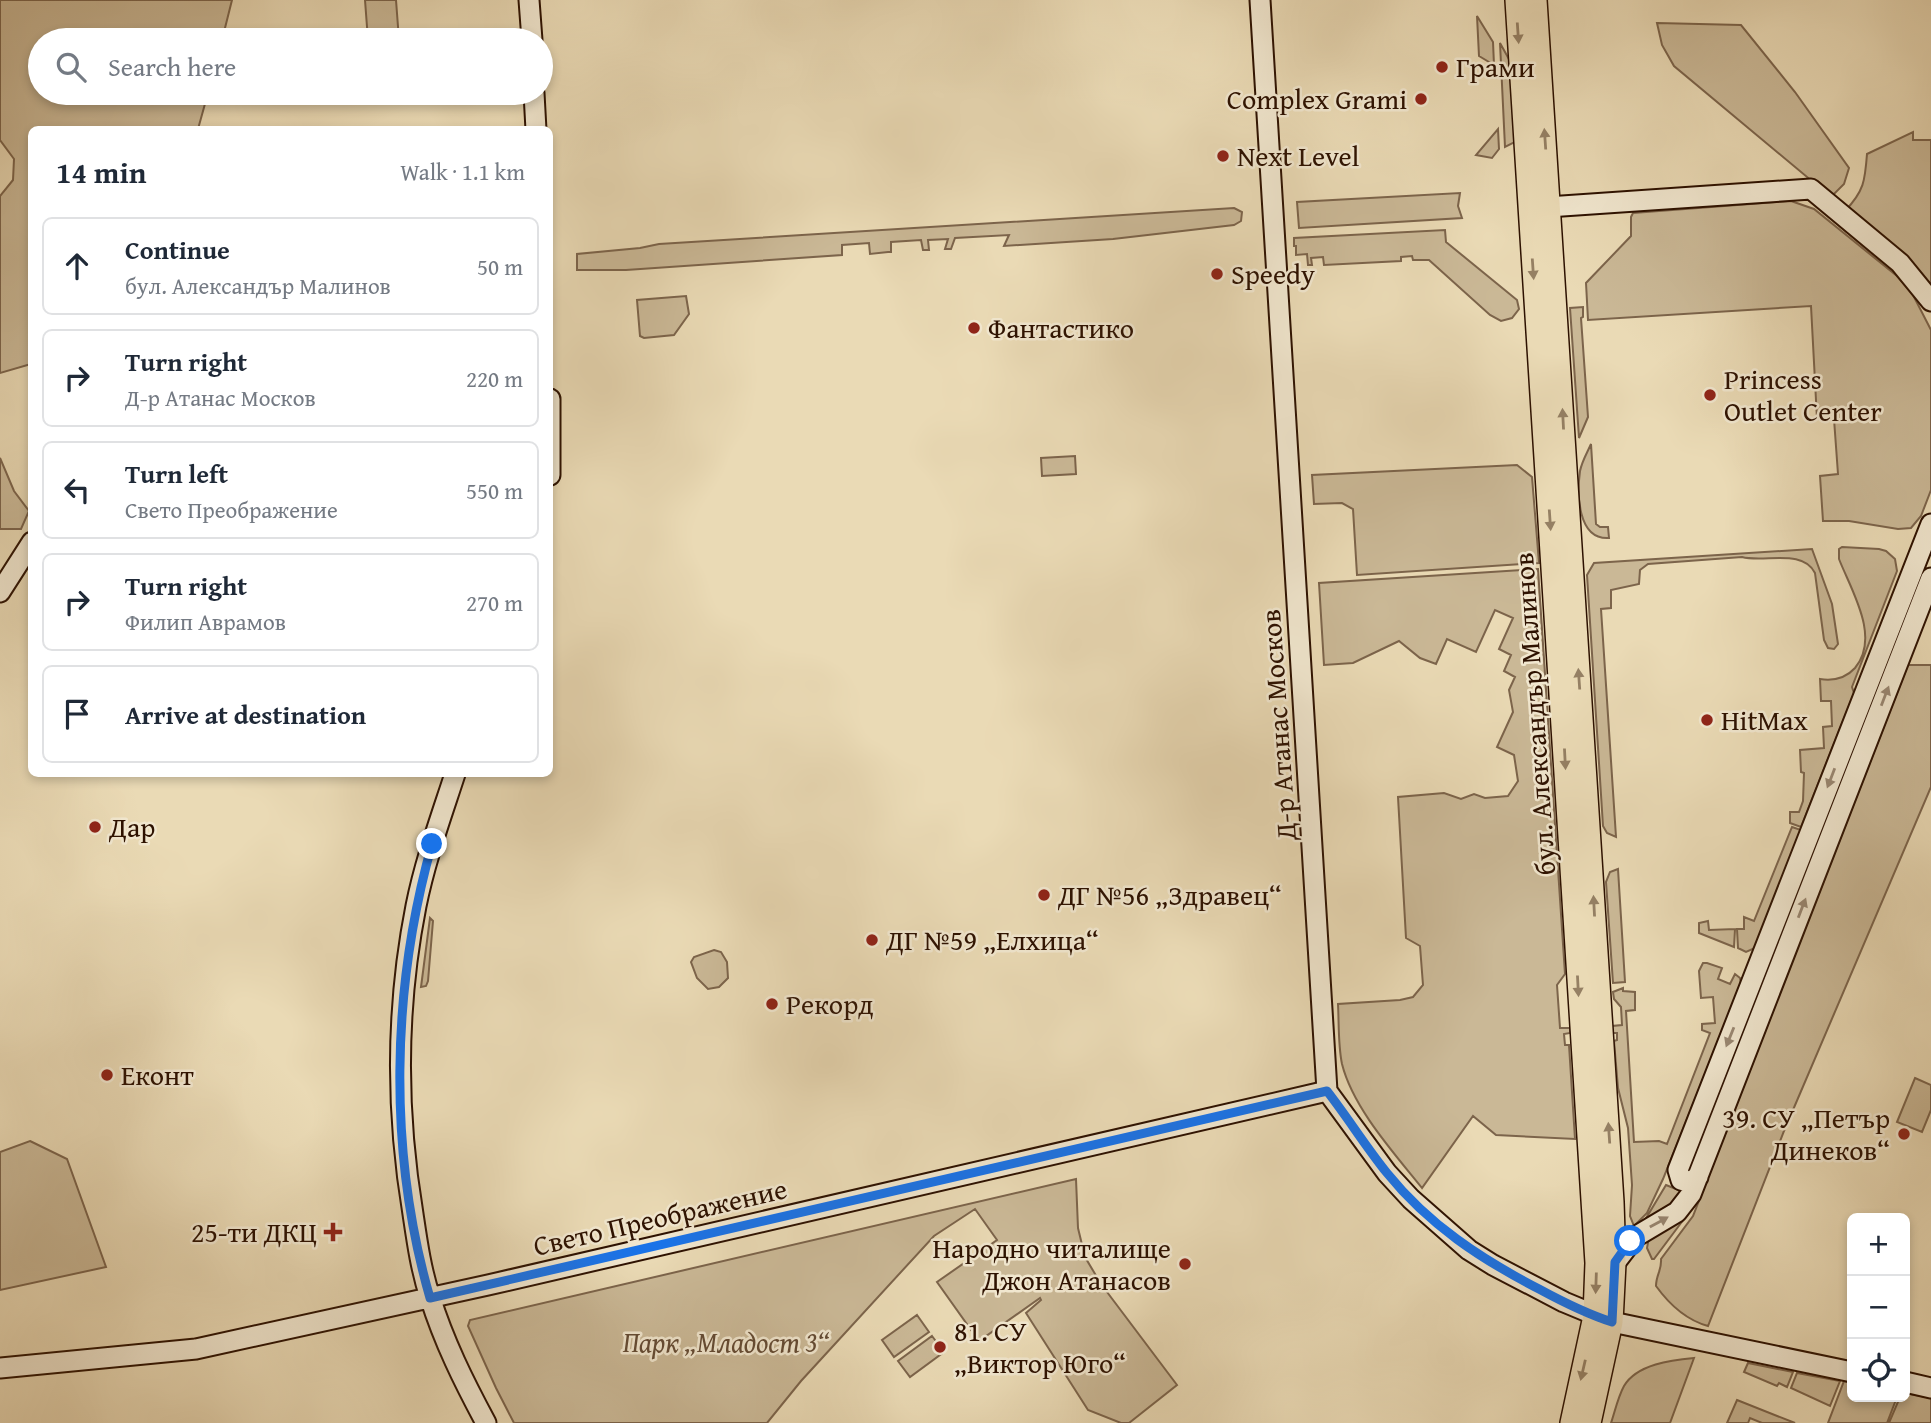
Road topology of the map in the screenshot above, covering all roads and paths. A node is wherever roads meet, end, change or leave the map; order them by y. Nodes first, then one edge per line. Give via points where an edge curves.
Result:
1 (529, 0) edge
2 (1260, 0) edge
3 (1516, 0) edge
4 (1535, 0) edge
5 (530, 28) edge
6 (535, 105) edge
7 (536, 126) edge
8 (1540, 208) junction
9 (1931, 301) edge
10 (1931, 524) edge
11 (28, 548) edge
12 (1931, 578) edge
13 (0, 592) edge
14 (454, 777) edge
15 (1327, 1091) junction
16 (1698, 1177) junction
17 (1615, 1262) junction
18 (430, 1298) junction
19 (1603, 1319) junction
20 (0, 1368) edge
21 (1847, 1371) edge
22 (1910, 1383) edge
23 (1931, 1388) edge
24 (486, 1423) edge
25 (1571, 1423) edge
26 (1590, 1423) edge

1 - 5 street
2 - 15 street, Д-р Атанас Москов
3 -> 8 main road, бул. Александър Малинов
8 -> 4 main road, бул. Александър Малинов
6 - 7 street
8 - 9 street via 1811,190 1900,263
17 -> 8 main road, бул. Александър Малинов
8 -> 19 main road, бул. Александър Малинов via 1596,1276
10 -> 16 street via 1678,1170 1681,1180
11 - 13 street
16 -> 12 street
14 - 18 street via 416,905 401,1037 406,1172
15 - 18 street, Свето Преображение
15 - 19 street via 1387,1173 1438,1225 1493,1265
17 -> 16 street via 1635,1237 1682,1208
17 - 19 main road, бул. Александър Малинов
18 - 20 street, Свето Преображение via 185,1350
18 - 24 street via 456,1366
19 - 21 street
19 -> 25 main road, бул. Александър Малинов
19 - 26 main road, бул. Александър Малинов
22 - 23 street

